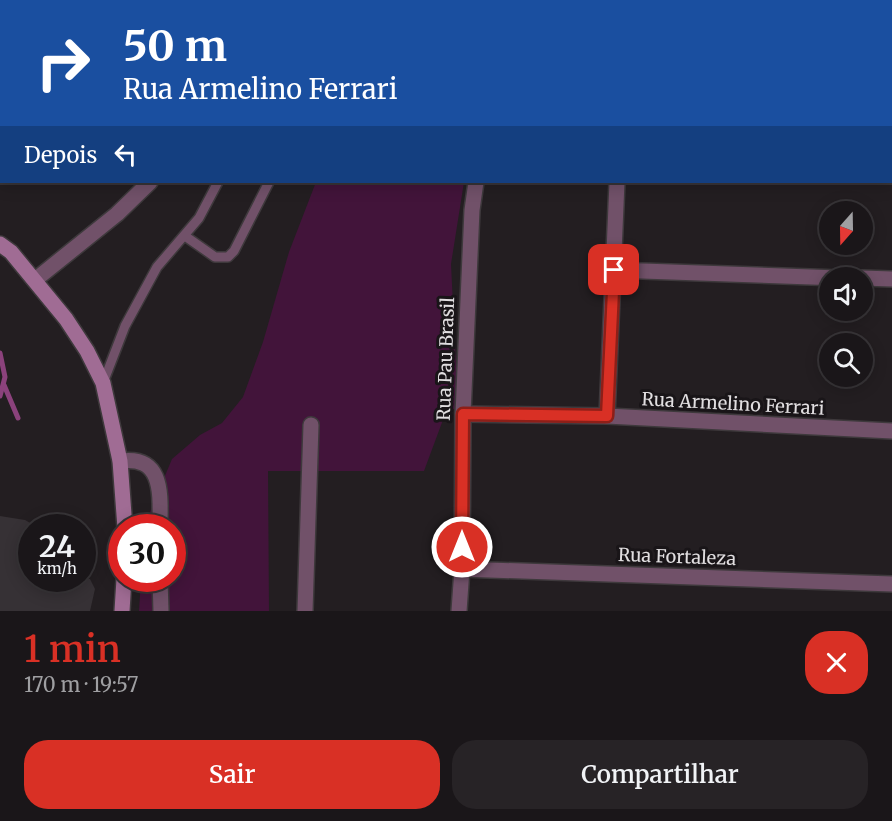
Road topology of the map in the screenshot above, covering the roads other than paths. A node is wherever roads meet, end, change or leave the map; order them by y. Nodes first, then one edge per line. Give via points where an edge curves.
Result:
1 (149, 183) edge
2 (217, 183) edge
3 (268, 183) edge
4 (476, 183) edge
5 (616, 183) edge
6 (185, 236) junction
7 (0, 244) edge
8 (614, 270) junction
9 (819, 277) edge
10 (873, 278) edge
11 (892, 279) edge
12 (35, 280) junction
13 (103, 383) junction
14 (463, 414) junction
15 (607, 416) junction
16 (311, 425) dead end
17 (892, 431) edge
18 (120, 460) junction
19 (124, 514) edge
20 (160, 514) edge
21 (462, 569) junction
22 (892, 584) edge
23 (123, 592) edge
24 (160, 592) edge
25 (122, 611) edge
26 (161, 611) edge
27 (305, 611) edge
28 (459, 611) edge

1 - 12 street
2 - 6 lane
3 - 6 lane via 228,257 215,257
4 - 14 street, Rua Pau Brasil
5 - 8 street
6 - 13 lane via 157,267 125,326
7 - 12 main road
8 - 9 street
8 - 15 street
10 - 11 street
12 - 13 main road via 87,351
13 - 18 main road
14 - 15 street, Rua Armelino Ferrari
14 - 21 street, Rua Pau Brasil
15 - 17 street, Rua Armelino Ferrari
16 - 27 street
18 - 19 main road
18 - 20 street via 148,464 156,480
21 - 22 street, Rua Fortaleza
21 - 28 street, Rua Pau Brasil
23 - 25 main road
24 - 26 street

